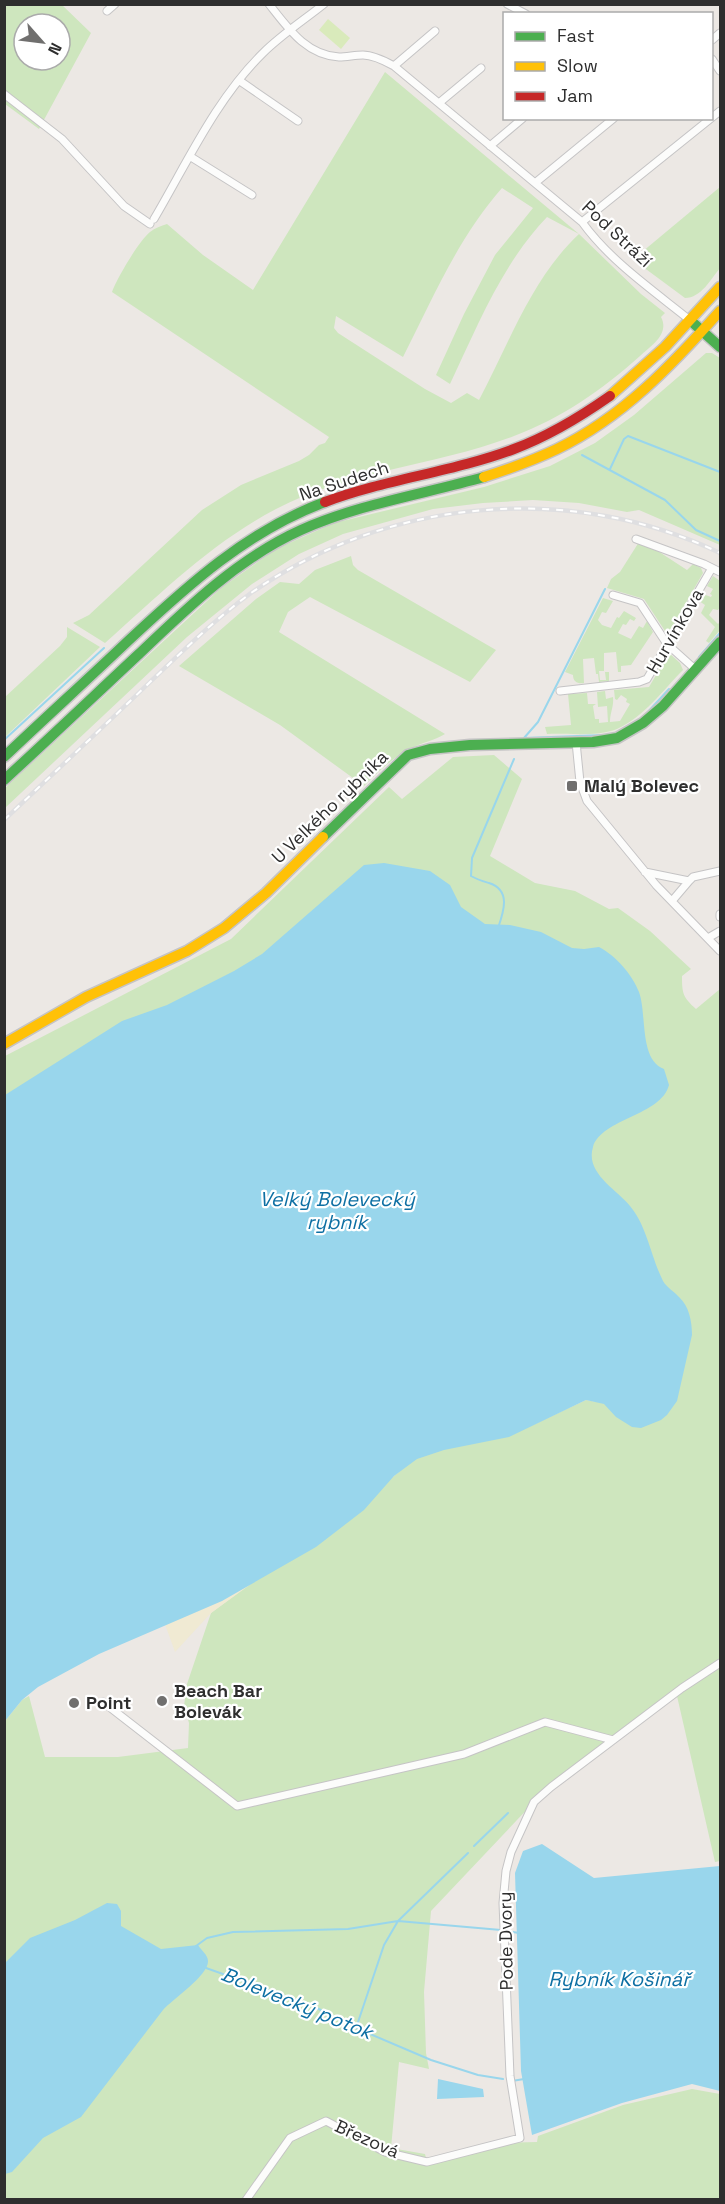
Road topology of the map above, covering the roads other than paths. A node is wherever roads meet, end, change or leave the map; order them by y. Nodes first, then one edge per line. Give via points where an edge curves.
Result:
1 (115, 4) edge
2 (269, 4) edge
3 (324, 4) edge
4 (507, 4) edge
5 (107, 10) dead end
6 (522, 12) edge
7 (290, 31) junction
8 (435, 31) dead end
9 (394, 66) junction
10 (481, 68) dead end
11 (240, 81) junction
12 (4, 94) edge
13 (439, 103) junction
14 (521, 120) edge
15 (612, 120) edge
16 (709, 120) edge
17 (298, 121) dead end
18 (490, 146) junction
19 (190, 157) junction
20 (535, 183) junction
21 (252, 195) dead end
22 (582, 222) junction
23 (720, 287) edge
24 (720, 311) edge
25 (691, 321) junction
26 (703, 332) junction
27 (720, 347) edge
28 (636, 539) dead end
29 (712, 568) junction
30 (720, 572) edge
31 (613, 595) dead end
32 (720, 642) edge
33 (668, 644) junction
34 (696, 670) junction
35 (560, 690) dead end
36 (576, 742) junction
37 (4, 757) edge
38 (4, 780) edge
39 (720, 871) edge
40 (645, 872) junction
41 (689, 881) junction
42 (672, 901) junction
43 (720, 931) edge
44 (708, 938) junction
45 (720, 951) edge
46 (4, 1044) edge
47 (720, 1663) edge
48 (103, 1702) dead end
49 (613, 1740) junction
50 (520, 2138) joint
51 (246, 2199) edge

1 - 5 street
2 - 7 street, Pod Stráží
3 - 7 street
4 - 6 street
7 - 9 street, Pod Stráží via 322,54 365,55
7 - 11 street via 262,53
8 - 9 street
9 - 13 street, Pod Stráží
10 - 13 street
11 - 17 street
11 - 19 street via 213,116
12 - 19 street via 62,139 124,206 152,221
13 - 18 street, Pod Stráží
14 - 18 street
15 - 20 street
16 - 22 street
18 - 20 street, Pod Stráží
19 - 21 street
20 - 22 street, Pod Stráží
22 - 25 street, Pod Stráží via 615,257
23 - 25 main road, Na Sudech
24 - 26 main road, Na Sudech
25 - 26 main road, Pod Stráží
25 - 37 main road, Na Sudech via 620,390 555,432 476,461 336,498 248,539 172,600
26 - 27 main road, Pod Stráží
26 - 38 main road, Na Sudech via 630,404 565,446 482,477 335,516 258,553 183,613
28 - 29 street
29 - 30 street
29 - 33 street, Hurvínkova
31 - 33 street via 640,603
32 - 34 main road, U Velkého rybníka
33 - 34 street
33 - 35 street, Hurvínkova via 644,681
34 - 36 main road, U Velkého rybníka via 663,706 629,733
36 - 40 street via 580,782 587,801
36 - 46 main road, U Velkého rybníka via 470,745 408,755 266,893 224,928 187,951 86,997
39 - 41 street
40 - 41 street
40 - 42 street
41 - 42 street
42 - 44 street
43 - 44 street
44 - 45 street
47 - 49 street, Pode Dvory
48 - 49 street via 237,1806 464,1754 545,1722
49 - 50 street, Pode Dvory via 534,1802 506,1871 503,1903 510,2076
50 - 51 street, Březová via 427,2162 385,2152 326,2121 290,2138

